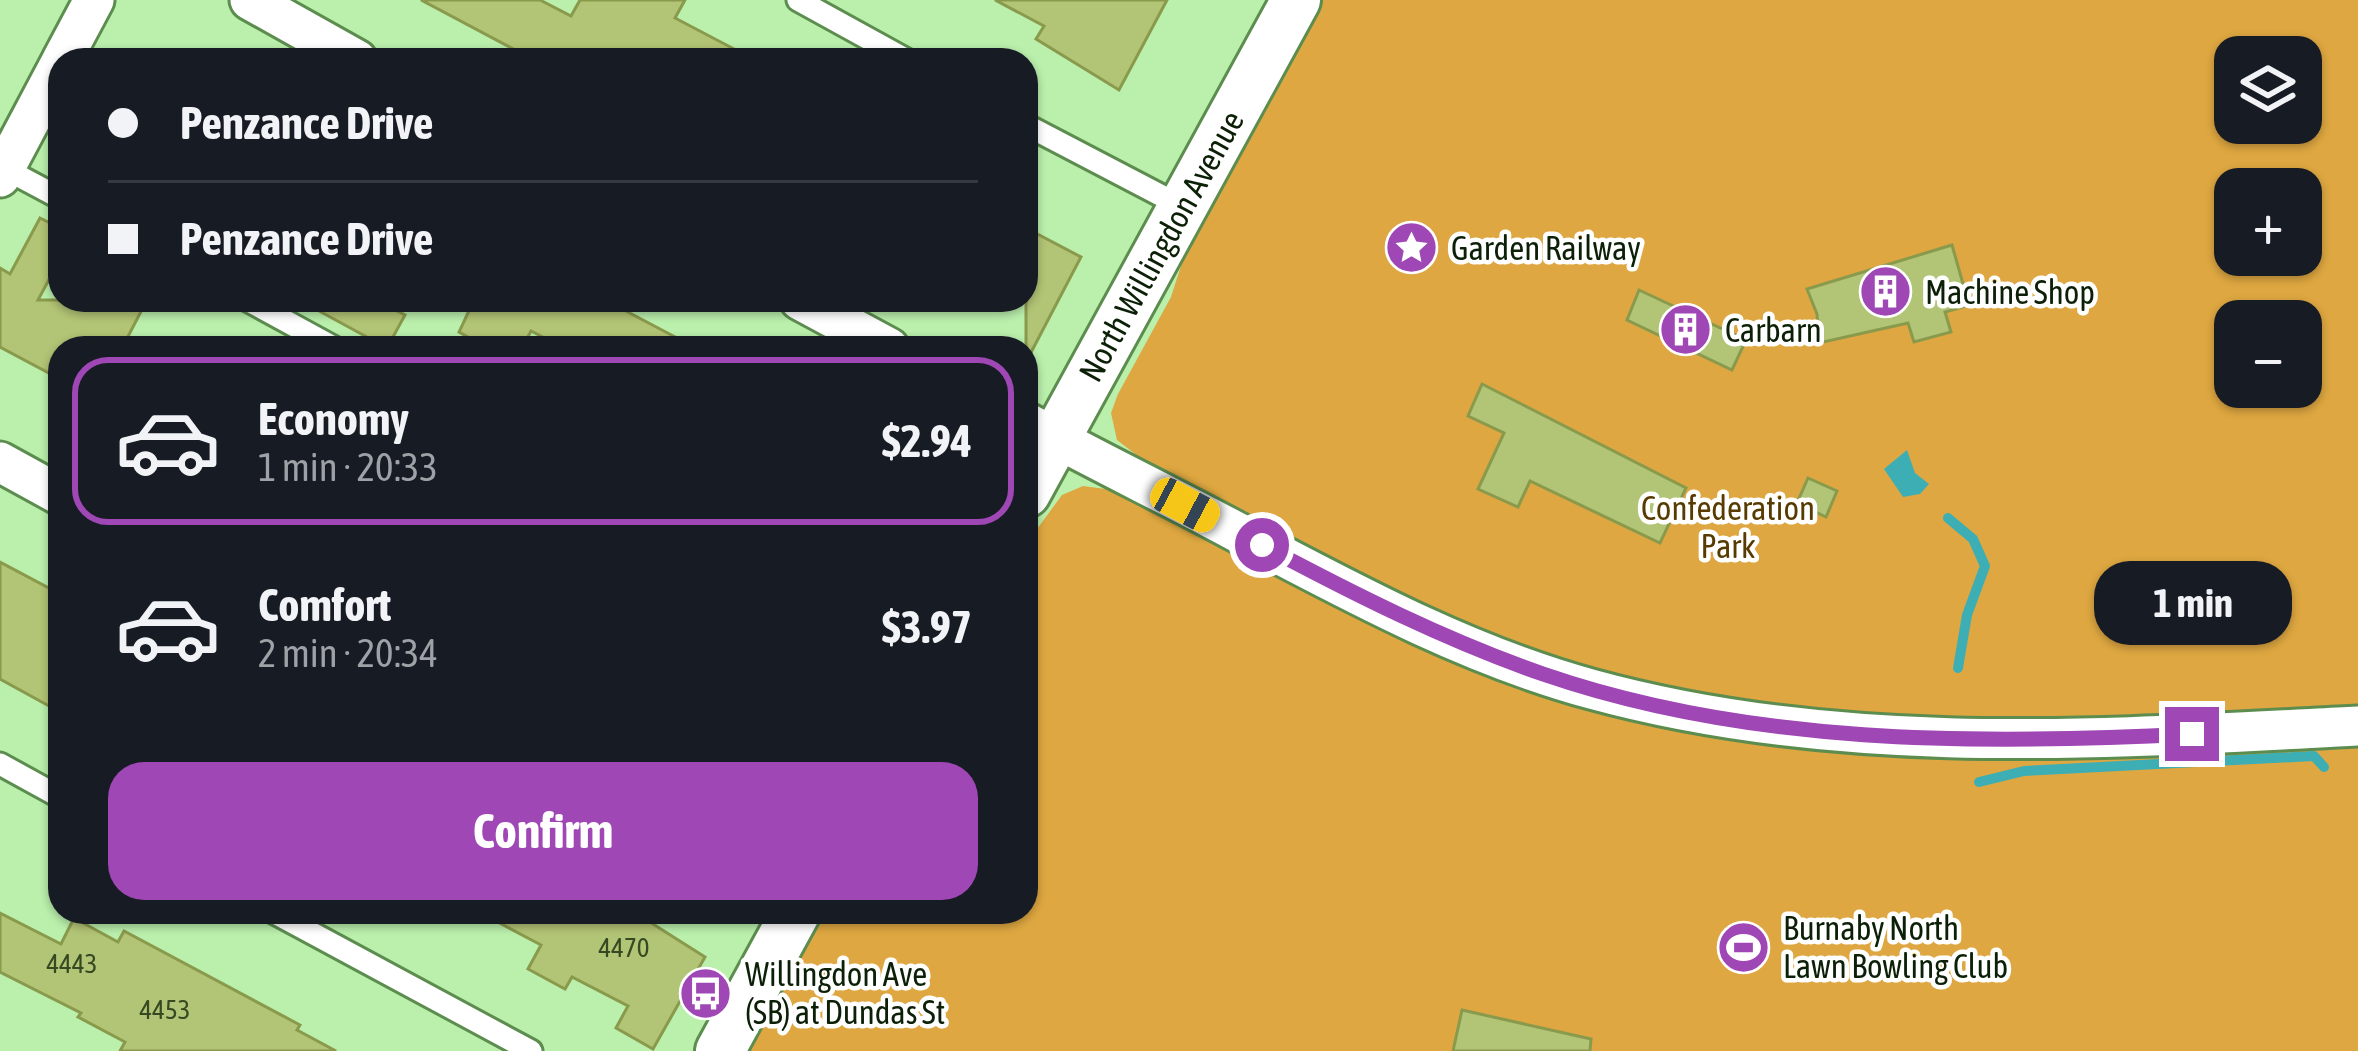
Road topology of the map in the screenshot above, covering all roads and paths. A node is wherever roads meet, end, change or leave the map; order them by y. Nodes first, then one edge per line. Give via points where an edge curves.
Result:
1 (94, 0) edge
2 (250, 0) edge
3 (798, 0) edge
4 (1296, 0) edge
5 (68, 48) edge
6 (336, 48) edge
7 (886, 48) edge
8 (48, 86) edge
9 (1038, 130) edge
10 (2, 170) edge
11 (48, 192) edge
12 (1183, 208) junction
13 (269, 312) edge
14 (822, 312) edge
15 (313, 336) edge
16 (867, 336) edge
17 (1041, 430) edge
18 (0, 462) edge
19 (48, 488) edge
20 (2358, 726) edge
21 (0, 764) edge
22 (48, 790) edge
23 (295, 924) edge
24 (789, 924) edge
25 (531, 1051) edge
26 (720, 1051) edge

1 - 5 street
2 - 6 street
3 - 7 lane
4 - 12 street, North Willingdon Avenue
8 - 10 street
9 - 12 lane
10 - 11 lane
12 - 17 street, North Willingdon Avenue
13 - 15 lane
14 - 16 street
17 - 20 street via 1411,620 1542,674 1660,706 1948,739
18 - 19 street
21 - 22 lane
23 - 25 lane
24 - 26 street

